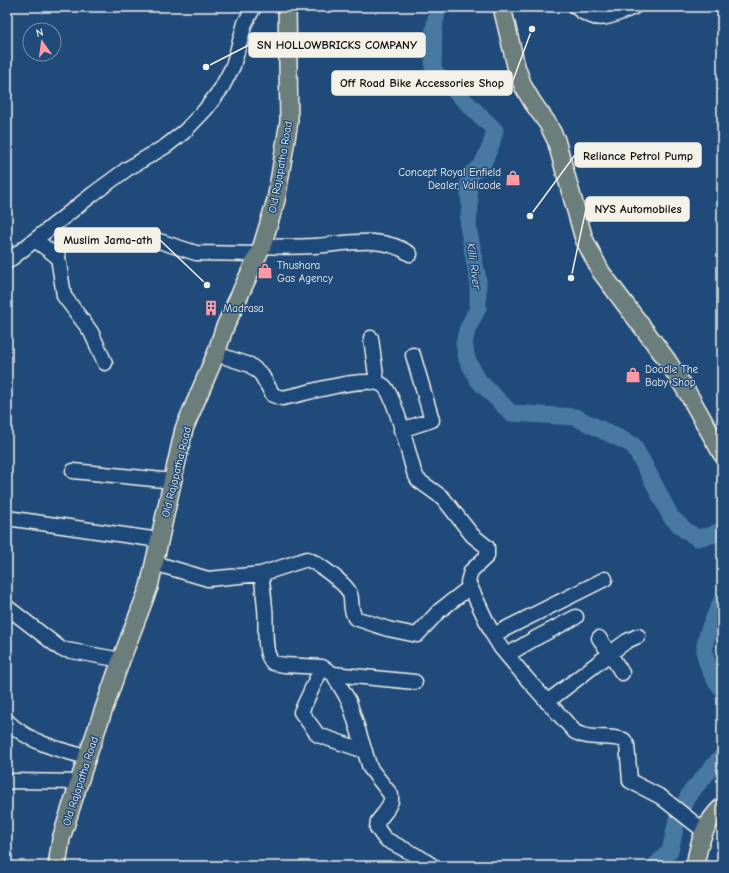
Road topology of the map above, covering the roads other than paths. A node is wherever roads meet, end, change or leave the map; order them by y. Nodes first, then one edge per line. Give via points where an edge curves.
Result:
1 (254, 7) edge
2 (287, 7) edge
3 (502, 7) edge
4 (576, 7) edge
5 (634, 7) edge
6 (35, 240) junction
7 (156, 240) dead end
8 (260, 250) junction
9 (410, 254) dead end
10 (7, 262) edge
11 (371, 338) dead end
12 (216, 354) junction
13 (413, 355) dead end
14 (105, 363) dead end
15 (377, 383) junction
16 (402, 430) junction
17 (722, 454) edge
18 (73, 471) dead end
19 (173, 481) junction
20 (7, 518) edge
21 (159, 540) junction
22 (154, 563) junction
23 (261, 574) junction
24 (605, 579) dead end
25 (470, 587) junction
26 (7, 607) edge
27 (576, 617) dead end
28 (493, 635) junction
29 (638, 636) dead end
30 (599, 638) dead end
31 (610, 654) junction
32 (507, 655) junction
33 (121, 660) junction
34 (327, 670) junction
35 (622, 673) dead end
36 (415, 682) dead end
37 (548, 702) junction
38 (7, 721) edge
39 (364, 751) junction
40 (87, 757) junction
41 (7, 782) edge
42 (80, 782) junction
43 (722, 807) edge
44 (704, 831) junction
45 (430, 865) edge
46 (57, 866) edge
47 (695, 866) edge

1 - 6 street via 245,23 233,66 221,89 205,110 166,146 127,169
2 - 8 main road, Old Rajapatha Road via 289,120 276,200
3 - 17 main road via 516,66 524,86 556,140 584,239 601,272 667,360
4 - 5 street via 585,15 595,18 611,17
6 - 10 street
6 - 14 street via 58,257 64,296 91,332
7 - 8 street via 196,253
8 - 9 street via 362,241 395,246
8 - 12 main road, Old Rajapatha Road
11 - 15 street
12 - 15 street via 250,365 261,374 273,395 282,398 359,382
12 - 19 main road, Old Rajapatha Road via 184,429
13 - 16 street via 432,420
15 - 16 street via 382,384 387,390
16 - 25 street via 418,480 443,498 472,535 487,547 488,556 471,571 468,582
18 - 19 street
19 - 21 main road, Old Rajapatha Road
20 - 21 street
21 - 22 main road, Old Rajapatha Road
22 - 23 street via 208,579
22 - 33 main road, Old Rajapatha Road via 149,587
23 - 25 street via 307,560 313,562 338,580 350,593 351,611 355,618 417,635 439,611
23 - 34 street via 267,647 271,661
24 - 28 street
25 - 28 street
26 - 33 street via 61,649
27 - 32 street
28 - 32 street
29 - 31 street
30 - 31 street
31 - 35 street
31 - 37 street
32 - 37 street
33 - 40 main road, Old Rajapatha Road
34 - 36 street
34 - 39 street via 349,701
34 - 39 street via 301,712 318,735
37 - 44 street via 575,732 583,737 624,740 627,745 630,781 661,797
38 - 40 street via 24,735 61,751
39 - 45 street via 370,768 391,795 391,801 378,821 377,828 385,839
40 - 42 main road, Old Rajapatha Road
41 - 42 street
42 - 46 main road, Old Rajapatha Road via 61,839
43 - 44 main road via 714,814
44 - 47 main road

